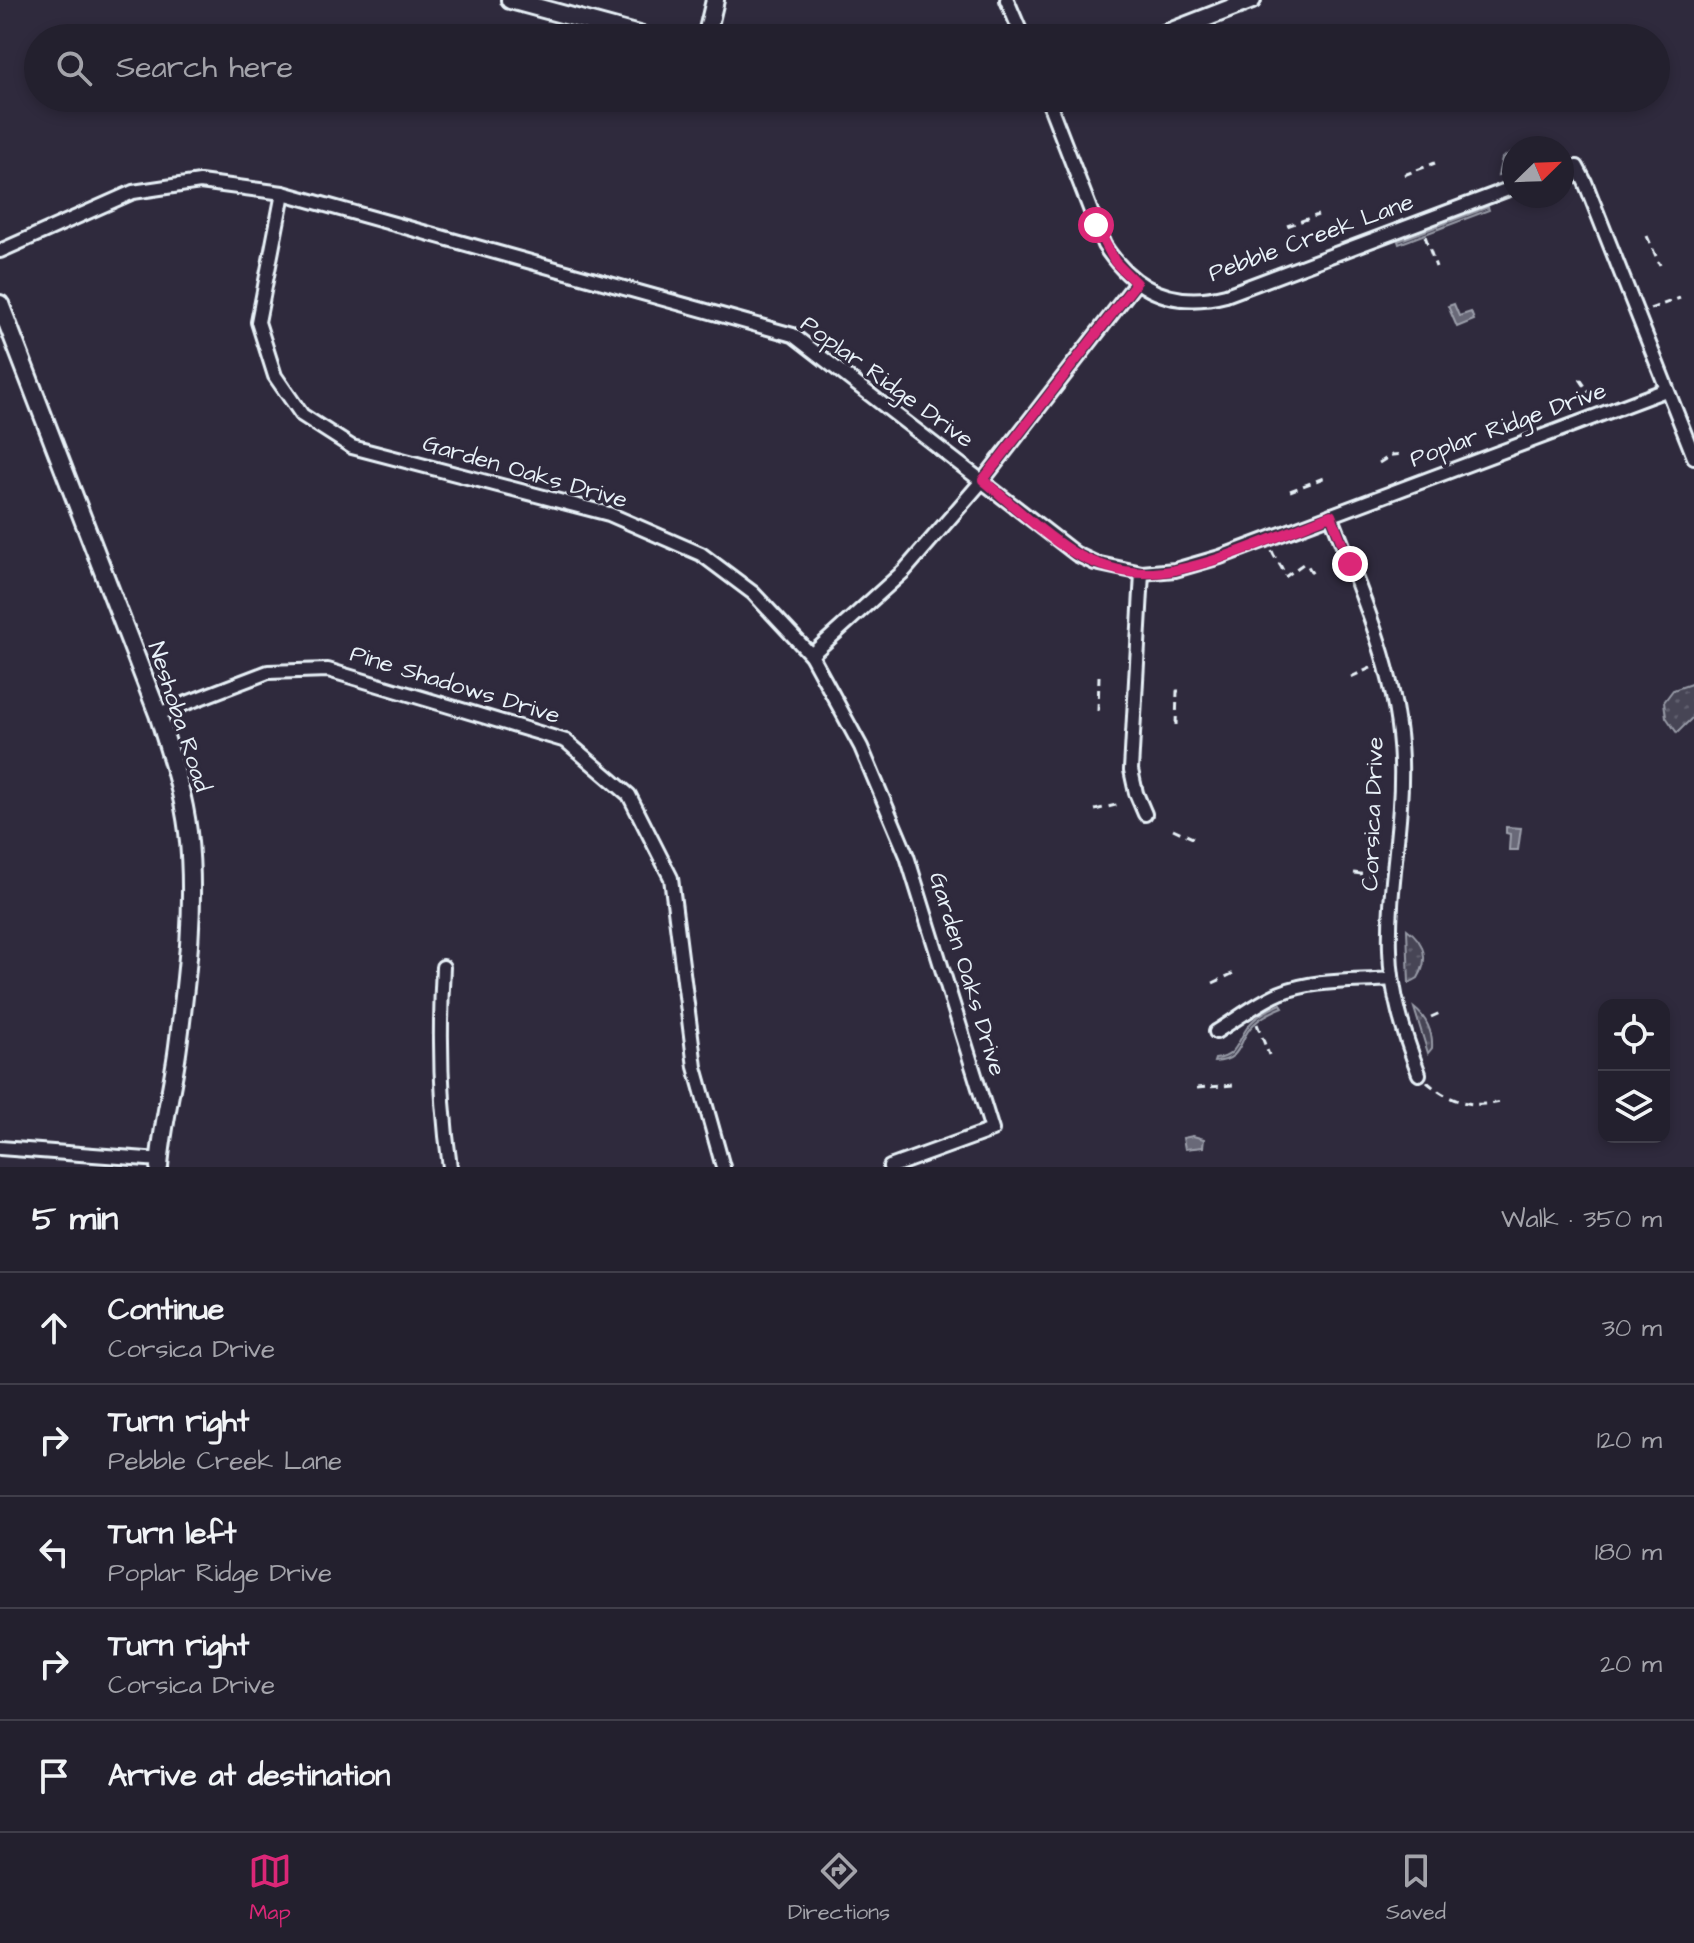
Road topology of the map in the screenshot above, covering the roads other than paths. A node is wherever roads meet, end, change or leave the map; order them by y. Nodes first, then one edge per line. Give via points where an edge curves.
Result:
1 (510, 0) edge
2 (715, 0) edge
3 (1007, 0) edge
4 (1252, 0) edge
5 (598, 24) edge
6 (709, 24) edge
7 (1017, 24) edge
8 (1190, 24) edge
9 (1052, 112) edge
10 (1574, 167) edge
11 (1502, 191) edge
12 (283, 193) junction
13 (0, 251) edge
14 (1136, 283) junction
15 (0, 304) edge
16 (1666, 390) junction
17 (1694, 457) edge
18 (983, 480) junction
19 (1331, 515) junction
20 (1142, 573) junction
21 (811, 655) junction
22 (158, 714) junction
23 (1145, 814) dead end
24 (443, 967) dead end
25 (1392, 979) junction
26 (1216, 1032) dead end
27 (1419, 1074) road end
28 (0, 1148) edge
29 (159, 1164) edge
30 (450, 1167) edge
31 (723, 1167) edge
32 (890, 1167) edge

1 - 5 street
2 - 6 street
3 - 7 street
4 - 8 street
9 - 14 street via 1104,245
10 - 16 street
11 - 14 street, Pebble Creek Lane via 1209,299 1175,298
12 - 13 street, Poplar Ridge Drive via 200,182 133,192
12 - 18 street, Poplar Ridge Drive via 793,335
12 - 21 street, Garden Oaks Drive via 258,322 275,376 302,415 352,447 609,514 701,554 753,593
14 - 18 street
15 - 22 street, Neshoba Road
16 - 17 street
16 - 19 street, Poplar Ridge Drive
18 - 20 street, Poplar Ridge Drive via 1076,554
18 - 21 street via 904,571
19 - 20 street, Poplar Ridge Drive via 1200,564
19 - 25 street, Corsica Drive via 1381,646 1396,702 1401,764
20 - 23 street via 1131,770
21 - 32 street, Garden Oaks Drive via 861,747 907,856 992,1130
22 - 29 street, Neshoba Road via 188,832 191,890 178,1047
22 - 31 street, Pine Shadows Drive via 268,672 328,670 566,741 629,795 671,878 695,1067
24 - 30 street via 439,1039
25 - 26 street via 1296,988
25 - 27 street, Corsica Drive
28 - 29 street

